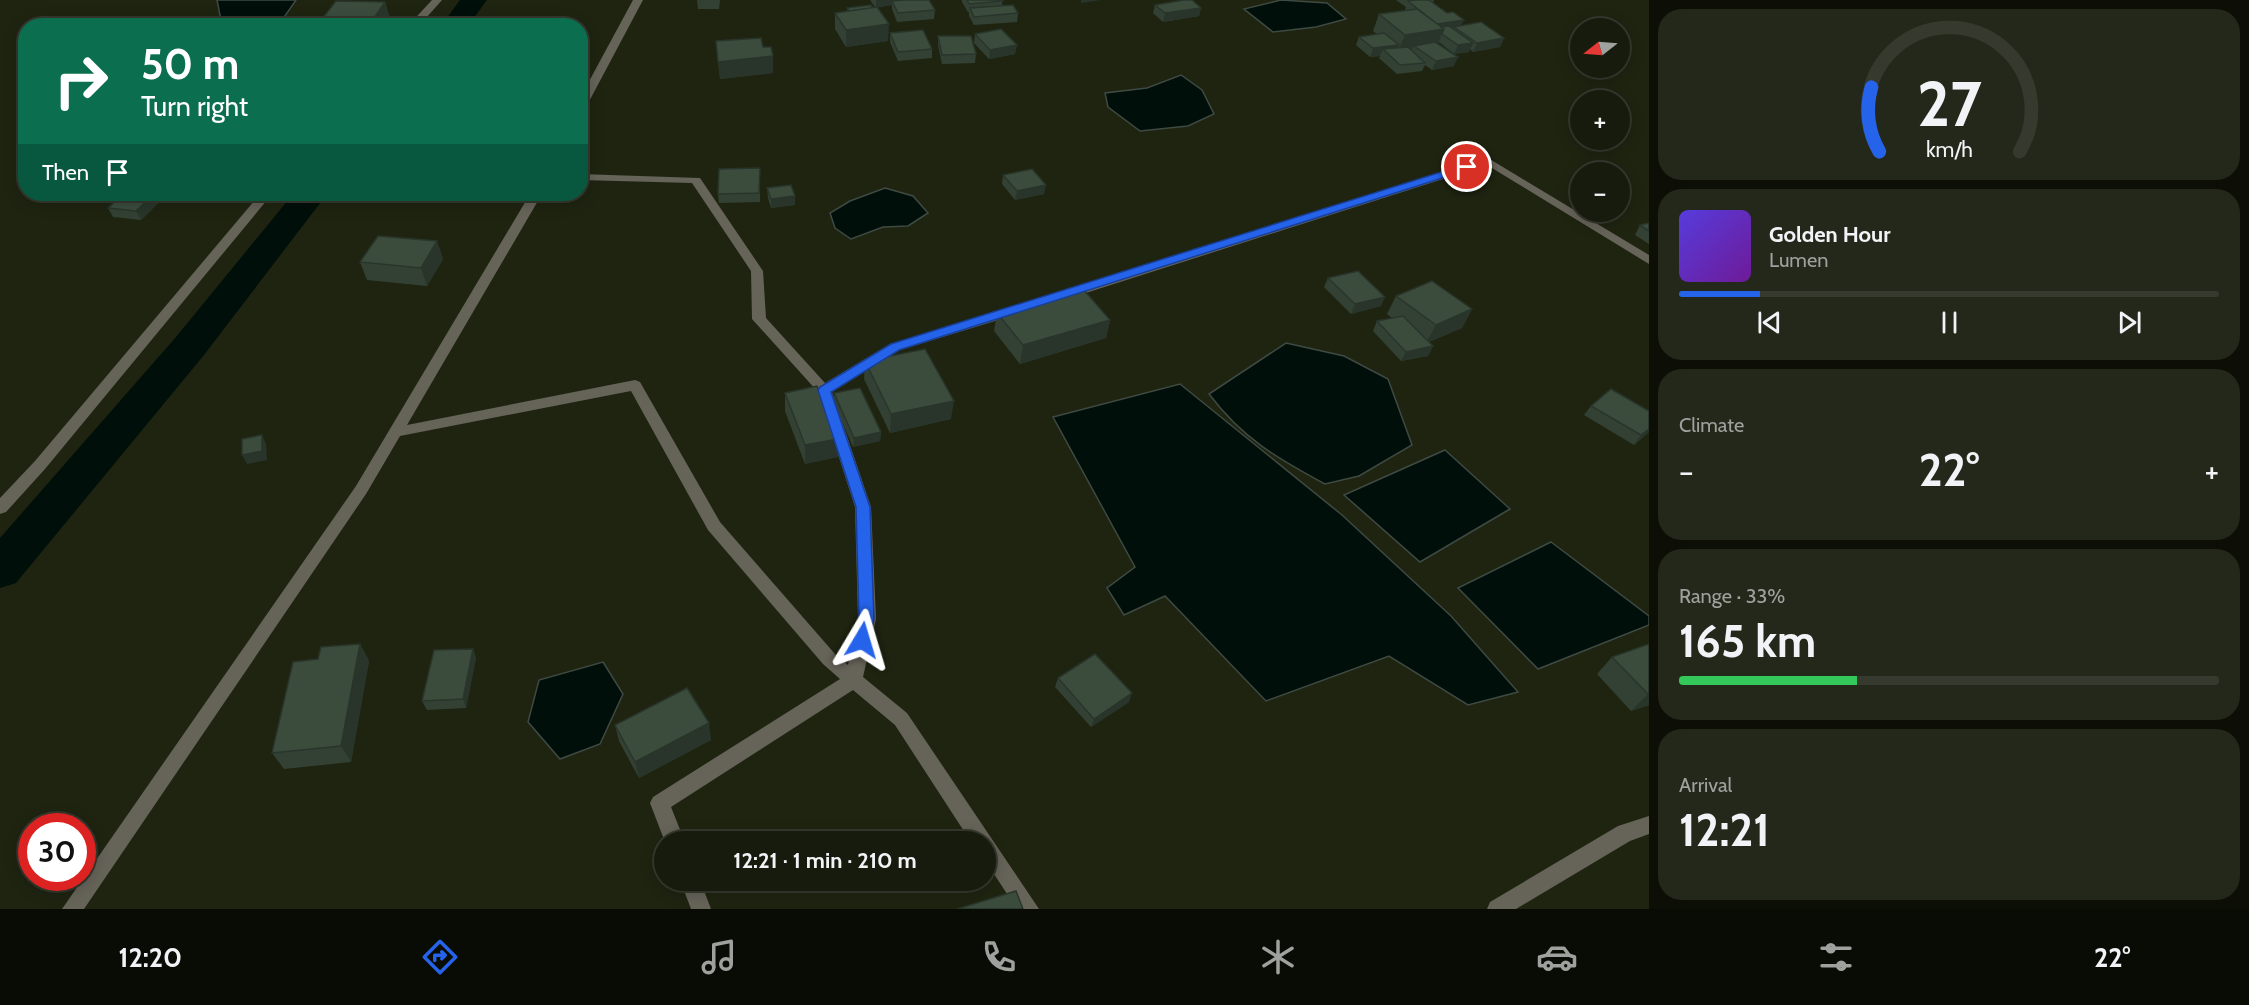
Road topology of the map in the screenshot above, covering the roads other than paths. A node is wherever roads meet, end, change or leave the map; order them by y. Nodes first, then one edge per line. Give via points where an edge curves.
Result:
1 (436, 0) edge
2 (638, 0) edge
3 (420, 18) edge
4 (588, 94) edge
5 (588, 177) edge
6 (260, 201) edge
7 (532, 201) edge
8 (1649, 260) edge
9 (1048, 300) edge
10 (1026, 307) edge
11 (824, 390) junction
12 (396, 432) junction
13 (0, 508) edge
14 (854, 680) junction
15 (1649, 825) edge
16 (671, 831) edge
17 (976, 831) edge
18 (996, 861) edge
19 (694, 891) edge
20 (72, 909) edge
21 (701, 909) edge
22 (1029, 909) edge
23 (1497, 909) edge

1 - 3 street
2 - 4 street
5 - 11 street via 696,180 757,271 759,319
6 - 13 street
7 - 12 street
8 - 9 street via 1488,161
10 - 11 street via 895,347
11 - 14 street via 863,507 867,619
12 - 14 street via 635,385 714,526 829,659
12 - 20 street via 361,490
14 - 16 street via 660,803
14 - 17 street via 901,719
15 - 23 street via 1625,833
18 - 22 street
19 - 21 street

